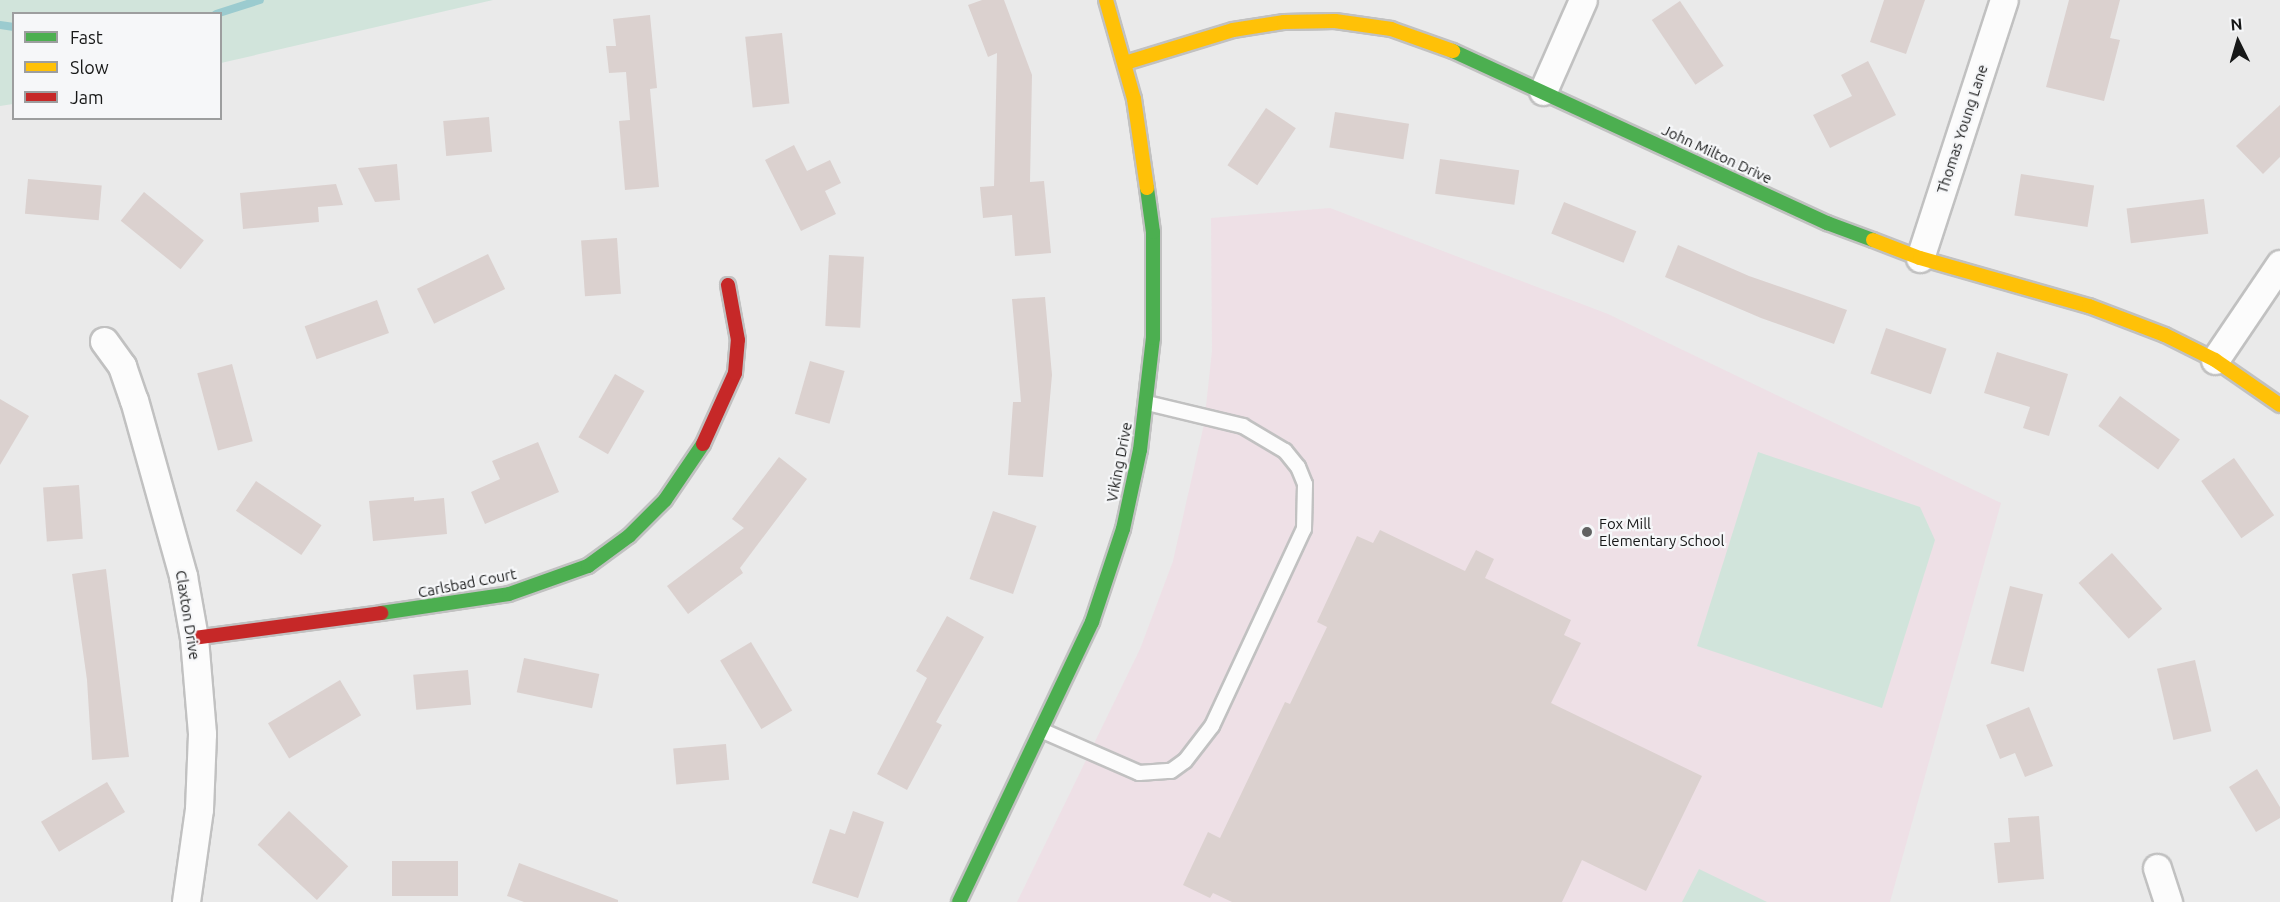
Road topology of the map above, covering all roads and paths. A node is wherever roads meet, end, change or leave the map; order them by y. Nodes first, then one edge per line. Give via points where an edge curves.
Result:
1 (1106, 0) edge
2 (1583, 0) edge
3 (2004, 0) edge
4 (1125, 63) junction
5 (1543, 91) junction
6 (1920, 258) junction
7 (2280, 264) edge
8 (728, 285) dead end
9 (104, 341) dead end
10 (2215, 360) junction
11 (1147, 403) junction
12 (2280, 405) edge
13 (194, 638) junction
14 (1043, 730) junction
15 (2157, 868) dead end
16 (963, 901) edge
17 (186, 902) edge
18 (2168, 902) edge

1 - 4 street, Viking Drive
2 - 5 street
3 - 6 street, Thomas Young Lane
4 - 5 street, John Milton Drive via 1233,30 1284,22 1335,21 1391,29 1436,43
4 - 11 street, Viking Drive via 1148,178 1153,232 1153,338
5 - 6 street, John Milton Drive via 1827,223
6 - 10 street, John Milton Drive via 2089,306 2165,335
7 - 10 street
8 - 13 street, Carlsbad Court via 738,340 735,373 718,417 695,459 665,500 629,536 588,566 509,594
9 - 13 street, Claxton Drive via 122,366 134,400 183,576
10 - 12 street, John Milton Drive
11 - 14 street, Viking Drive via 1123,529 1092,622
11 - 14 lane via 1244,426 1285,451 1298,466 1305,484 1304,529 1212,726 1185,761 1171,771 1139,773
13 - 17 street, Claxton Drive via 202,734 200,809
14 - 16 street, Viking Drive
15 - 18 street

